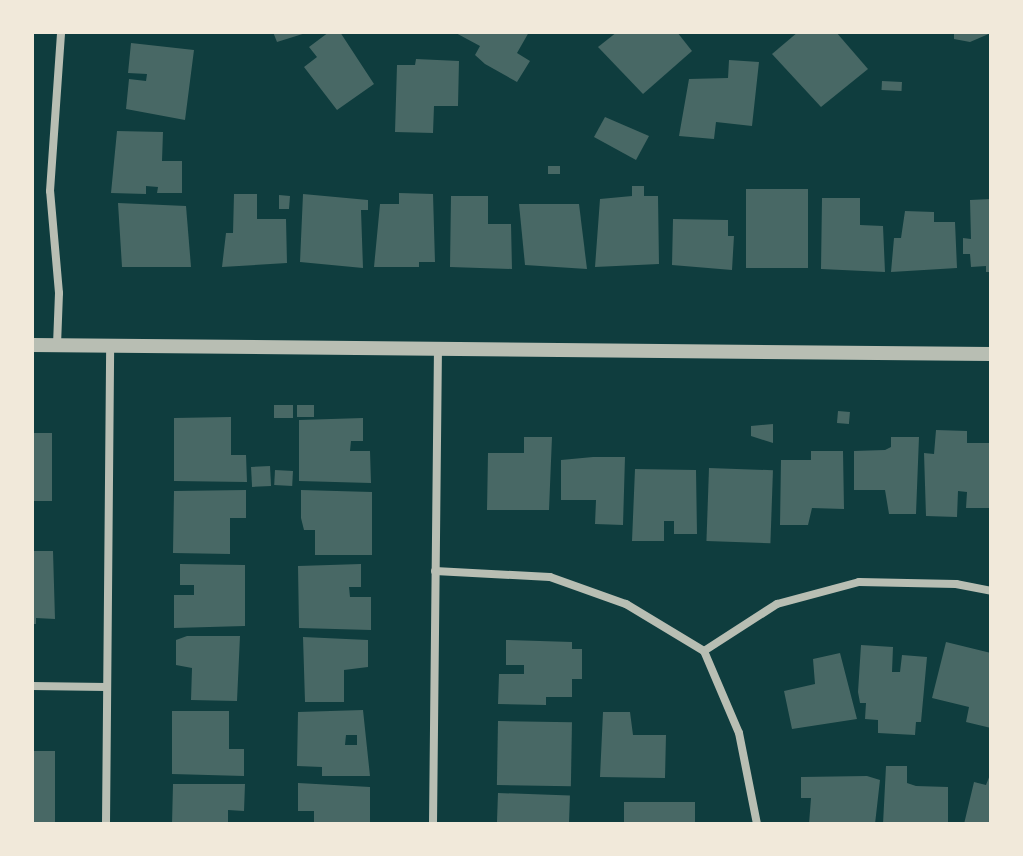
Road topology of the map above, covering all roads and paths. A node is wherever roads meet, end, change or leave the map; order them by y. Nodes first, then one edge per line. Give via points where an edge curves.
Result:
1 (61, 32) edge
2 (32, 345) edge
3 (57, 345) junction
4 (110, 347) junction
5 (438, 350) junction
6 (991, 354) edge
7 (435, 571) junction
8 (991, 591) edge
9 (704, 651) junction
10 (32, 686) edge
11 (106, 687) junction
12 (106, 824) edge
13 (433, 824) edge
14 (757, 824) edge

1 - 3 street via 50,191 59,293
2 - 3 street
3 - 4 street
4 - 5 street
4 - 11 street
5 - 6 street
5 - 7 street
7 - 9 street via 550,577 626,604
7 - 13 street
8 - 9 street via 956,584 859,582 777,604
9 - 14 street via 739,733
10 - 11 street
11 - 12 street

